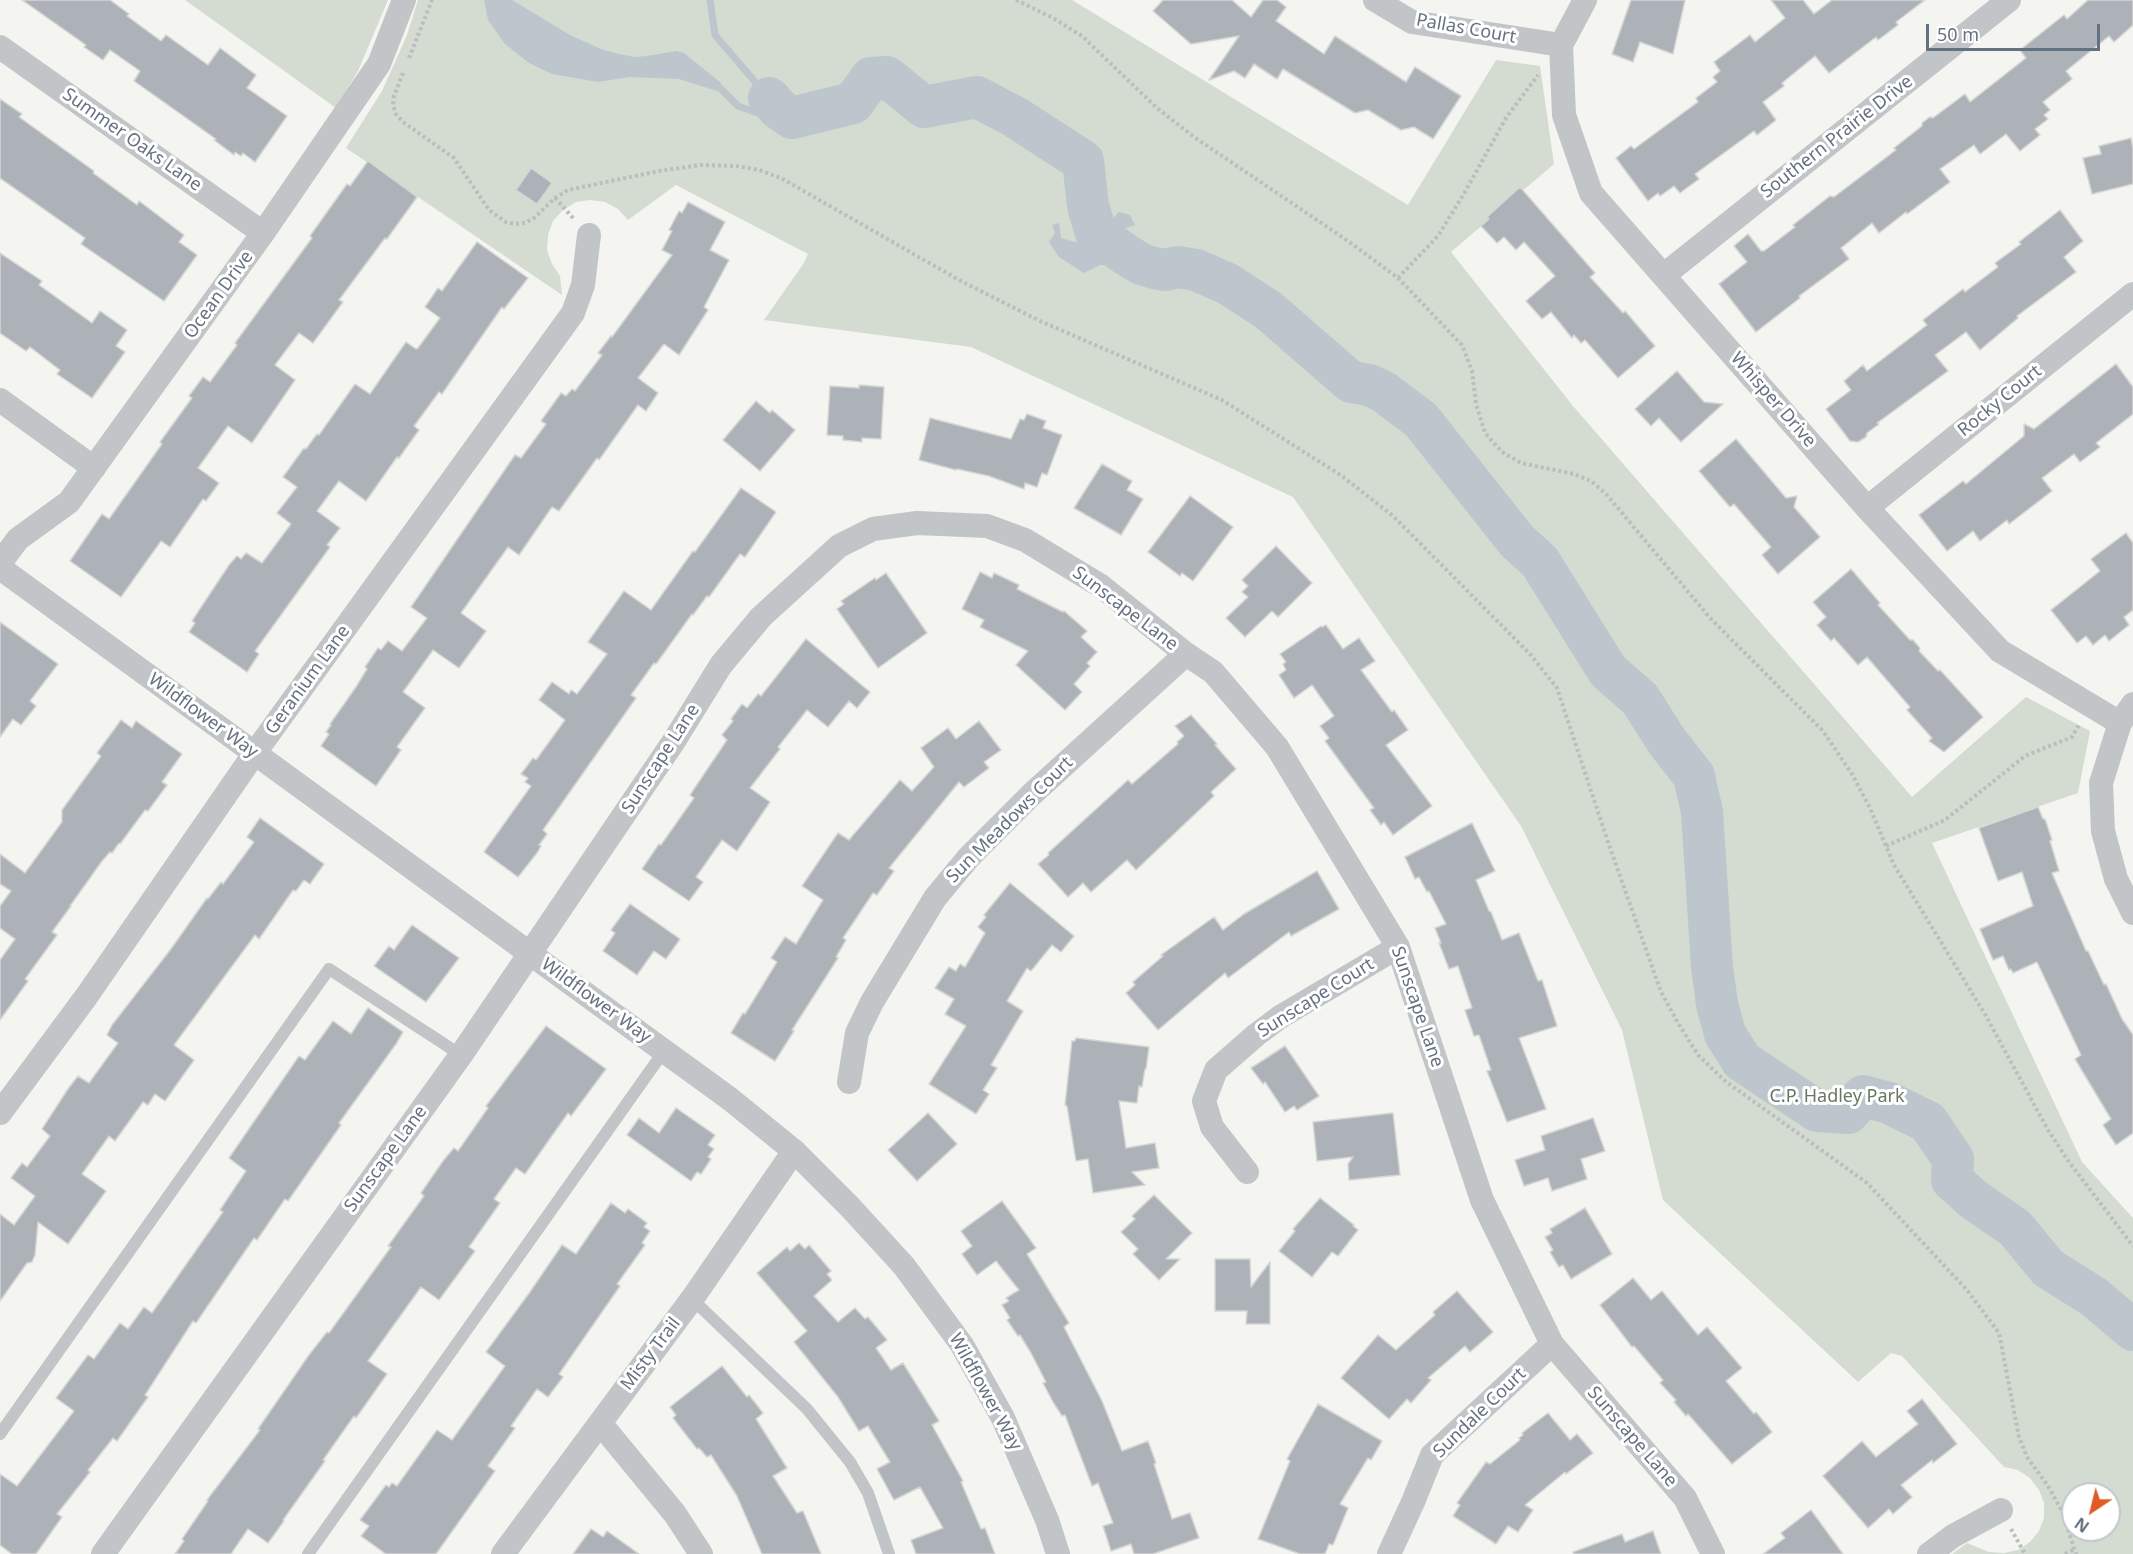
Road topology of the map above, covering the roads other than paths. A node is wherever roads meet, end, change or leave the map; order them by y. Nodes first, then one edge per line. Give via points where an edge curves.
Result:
1 (404, 0) edge
2 (1375, 0) edge
3 (1585, 0) edge
4 (2009, 0) edge
5 (1562, 45) junction
6 (0, 47) edge
7 (263, 233) junction
8 (589, 235) dead end
9 (1664, 275) junction
10 (2133, 294) edge
11 (0, 400) edge
12 (94, 468) junction
13 (1867, 508) junction
14 (0, 563) edge
15 (0, 568) edge
16 (1186, 654) junction
17 (2126, 714) edge
18 (254, 753) junction
19 (2133, 914) edge
20 (1398, 947) junction
21 (530, 954) junction
22 (664, 1051) junction
23 (461, 1055) junction
24 (849, 1082) dead end
25 (0, 1113) edge
26 (794, 1151) junction
27 (1247, 1172) dead end
28 (692, 1299) junction
29 (1552, 1344) junction
30 (600, 1423) junction
31 (0, 1434) edge
32 (2001, 1510) dead end
33 (103, 1554) edge
34 (308, 1554) edge
35 (503, 1554) edge
36 (701, 1554) edge
37 (889, 1554) edge
38 (1058, 1554) edge
39 (1389, 1554) edge
40 (1713, 1554) edge
41 (1929, 1554) edge

1 - 7 street, Ocean Drive via 379,64
2 - 5 street, Pallas Court via 1412,22
3 - 5 street, Whisper Drive
4 - 9 street, Southern Prairie Drive
5 - 9 street, Whisper Drive via 1564,116 1591,194
6 - 7 street, Summer Oaks Lane
7 - 12 street, Ocean Drive
8 - 18 street, Geranium Lane via 583,285 573,313
9 - 13 street, Whisper Drive
10 - 13 street, Rocky Court
11 - 12 street
12 - 14 street, Ocean Drive via 69,502 18,539
13 - 17 street, Whisper Drive via 2000,651 2088,704
15 - 18 street, Wildflower Way
16 - 20 street, Sunscape Lane via 1213,672 1277,747
16 - 21 street, Sunscape Lane via 1101,586 1025,540 987,526 917,523 873,529 838,546 761,616 721,665
16 - 24 street, Sun Meadows Court via 1032,794 969,857 935,898 857,1033
17 - 19 street via 2102,783 2103,831 2116,879
18 - 21 street, Wildflower Way
18 - 25 street, Geranium Lane via 86,997
20 - 27 street, Sunscape Court via 1280,1017 1216,1070 1204,1101 1212,1127
20 - 29 street, Sunscape Lane via 1482,1200
21 - 22 street, Wildflower Way
21 - 23 street, Sunscape Lane
22 - 26 street, Wildflower Way
22 - 34 lane
23 - 31 lane via 329,969
23 - 33 street, Sunscape Lane
26 - 28 street, Misty Trail
26 - 38 street, Wildflower Way via 904,1266 962,1345 1004,1418
28 - 30 street, Misty Trail
28 - 37 lane via 807,1409 850,1462 868,1493
29 - 39 street, Sundale Court via 1432,1455
29 - 40 street, Sunscape Lane via 1685,1498
30 - 35 street, Misty Trail
30 - 36 street via 675,1514
32 - 41 street

